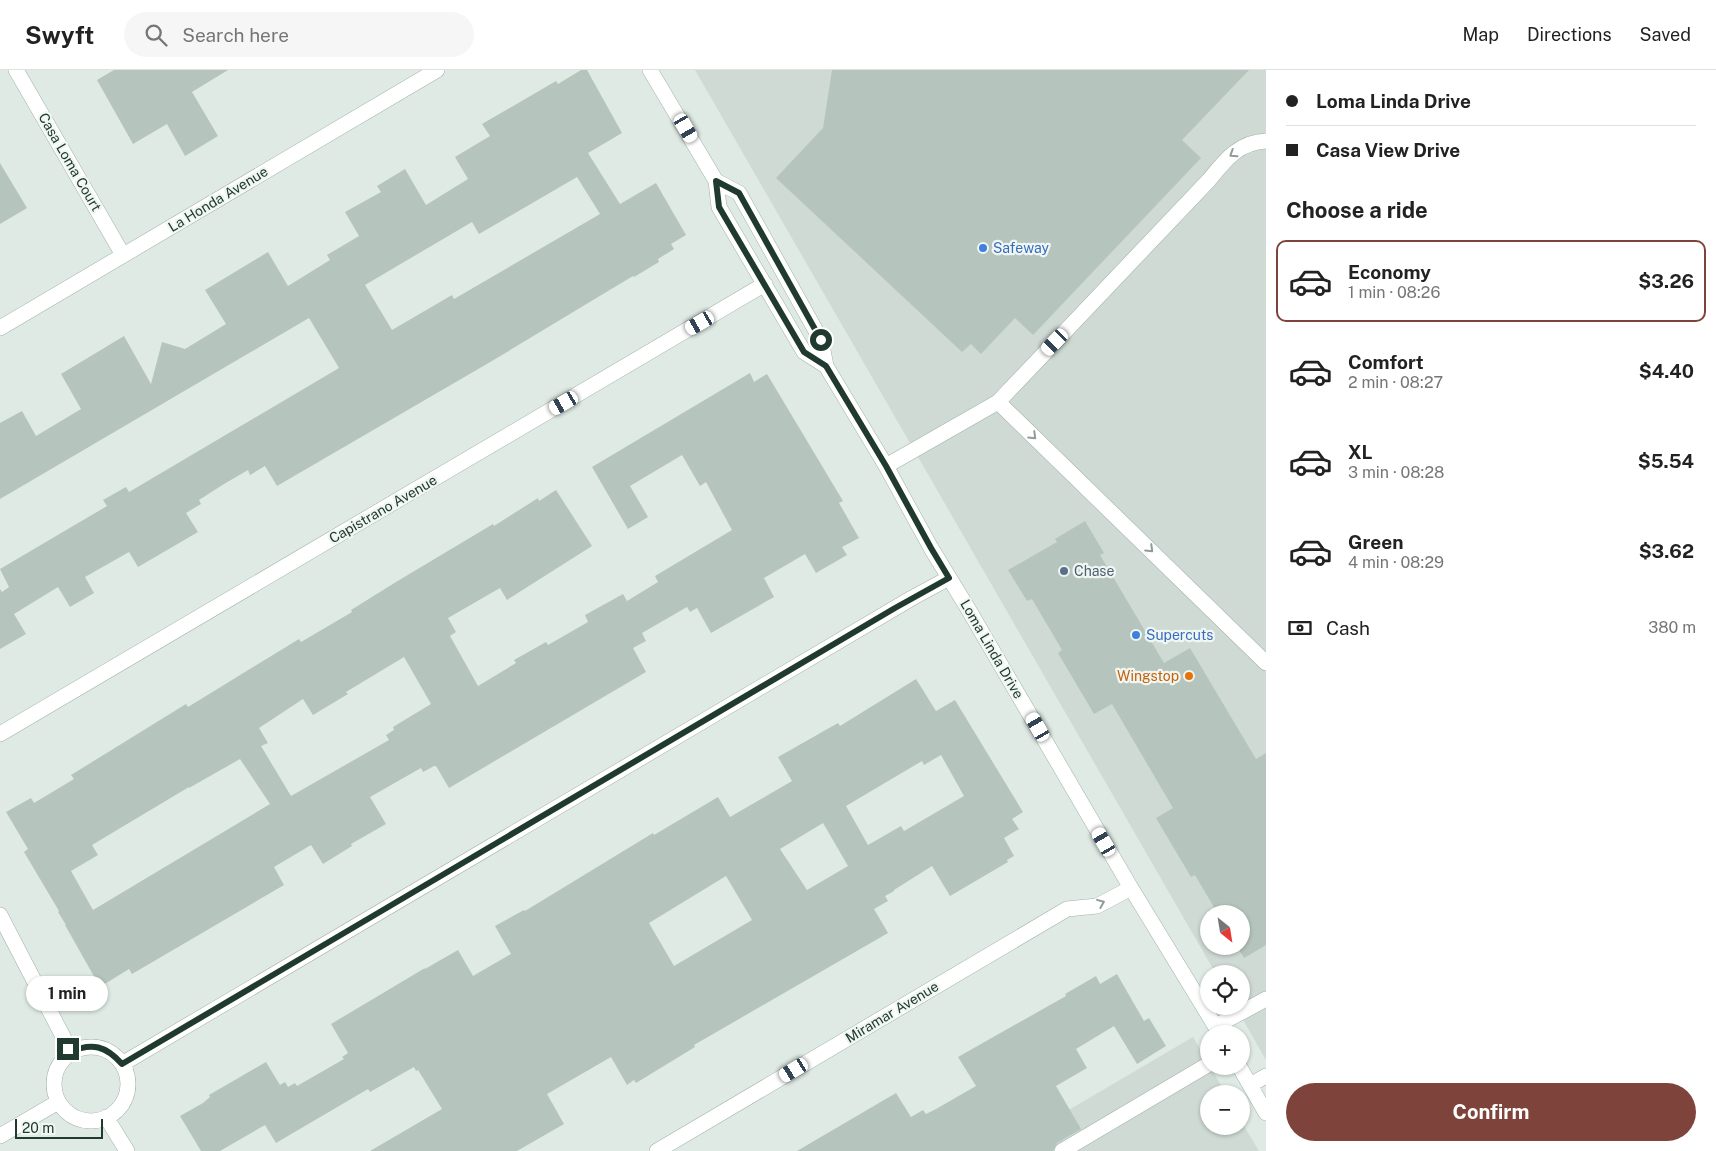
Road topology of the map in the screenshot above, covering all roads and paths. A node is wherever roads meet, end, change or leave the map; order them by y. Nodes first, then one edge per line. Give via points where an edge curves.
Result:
1 (16, 70) edge
2 (437, 70) edge
3 (650, 70) edge
4 (1266, 141) edge
5 (716, 181) junction
6 (124, 255) junction
7 (765, 284) junction
8 (0, 328) edge
9 (826, 366) junction
10 (998, 402) junction
11 (886, 466) junction
12 (949, 578) junction
13 (1266, 662) edge
14 (0, 734) edge
15 (1131, 888) junction
16 (0, 915) edge
17 (1266, 999) edge
18 (1215, 1025) edge
19 (1226, 1025) edge
20 (70, 1052) junction
21 (122, 1064) junction
22 (1200, 1069) edge
23 (1244, 1075) edge
24 (1266, 1076) edge
25 (1250, 1085) junction
26 (58, 1102) junction
27 (1266, 1113) edge
28 (106, 1117) junction
29 (0, 1136) edge
30 (127, 1151) edge
31 (657, 1151) edge
32 (1062, 1151) edge

1 - 6 street, Casa Loma Court
2 - 6 street, La Honda Avenue
3 - 5 street, Loma Linda Drive
4 -> 10 street via 1252,142 1226,159
5 - 7 street, Loma Linda Drive via 719,207
5 - 9 street, Loma Linda Drive via 739,193 821,340
6 - 8 street, La Honda Avenue
7 - 9 street, Loma Linda Drive via 804,352
7 - 14 street, Capistrano Avenue
9 - 11 street, Loma Linda Drive
10 - 11 street
10 -> 13 street
11 - 12 street, Loma Linda Drive
12 - 15 street, Loma Linda Drive
12 - 21 street
15 - 18 street, Loma Linda Drive
31 -> 15 street, Miramar Avenue via 1067,909 1098,906
16 - 20 street
17 - 19 street
20 - 21 street via 93,1046 115,1055
20 - 26 street via 54,1075
21 - 28 street via 128,1088 117,1110
22 - 32 street
23 - 25 street
24 - 25 street
25 - 27 street
26 - 28 street via 67,1113 79,1119 93,1121
26 - 29 street
28 - 30 street

